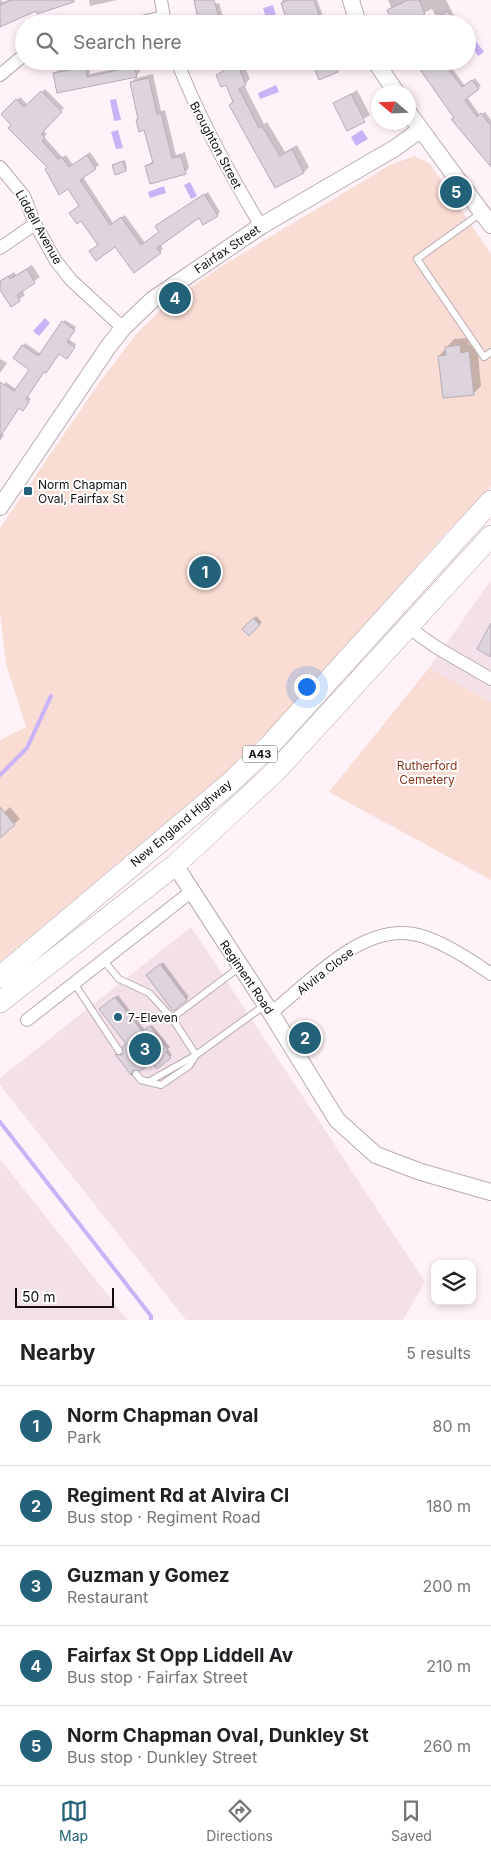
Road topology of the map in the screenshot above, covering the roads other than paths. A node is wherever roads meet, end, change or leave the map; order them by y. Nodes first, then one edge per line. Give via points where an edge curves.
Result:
1 (161, 0) edge
2 (351, 0) edge
3 (163, 15) edge
4 (355, 15) edge
5 (15, 63) edge
6 (181, 70) edge
7 (381, 70) edge
8 (0, 75) edge
9 (391, 85) edge
10 (416, 124) edge
11 (420, 130) junction
12 (0, 167) edge
13 (486, 219) edge
14 (35, 224) junction
15 (261, 226) junction
16 (0, 248) edge
17 (123, 328) junction
18 (491, 352) edge
19 (491, 500) edge
20 (0, 506) edge
21 (491, 536) edge
22 (410, 589) junction
23 (409, 628) junction
24 (491, 679) edge
25 (176, 865) junction
26 (192, 891) junction
27 (82, 907) junction
28 (104, 960) junction
29 (241, 966) junction
30 (491, 974) edge
31 (0, 977) edge
32 (74, 983) junction
33 (0, 1002) edge
34 (269, 1009) junction
35 (172, 1018) junction
36 (27, 1020) dead end
37 (119, 1051) dead end
38 (196, 1055) junction
39 (136, 1074) dead end
40 (491, 1192) edge

1 - 3 street
2 - 4 street
5 - 8 street
6 - 15 street, Broughton Street via 195,107
7 - 9 street
10 - 11 street
11 - 13 street
11 - 15 street, Fairfax Street
12 - 14 street, Liddell Avenue via 24,196
13 - 18 lane via 417,259 484,357
14 - 16 street
14 - 17 street, Liddell Avenue via 70,280
15 - 17 street, Fairfax Street via 152,300
17 - 20 street, Fairfax Street
19 - 22 highway, New England Highway / A43
21 - 23 highway, New England Highway / A43
22 - 23 highway
22 - 27 highway, New England Highway / A43 via 270,745 230,783
23 - 24 street
23 - 25 highway, New England Highway / A43 via 277,770
25 - 26 street, Regiment Road
25 - 27 highway via 170,860 154,862 110,896
25 - 33 highway, New England Highway / A43
26 - 28 street
26 - 29 street, Regiment Road
27 - 31 highway, New England Highway / A43
28 - 32 street
28 - 35 lane via 119,979 149,993
29 - 34 street, Regiment Road
29 - 35 lane
30 - 34 street, Alvira Close via 441,945 414,934 374,936 348,951
32 - 36 street
32 - 37 lane
34 - 38 lane
34 - 40 street, Regiment Road via 337,1120 376,1155
35 - 38 lane
38 - 39 lane via 189,1066 160,1085 141,1080

